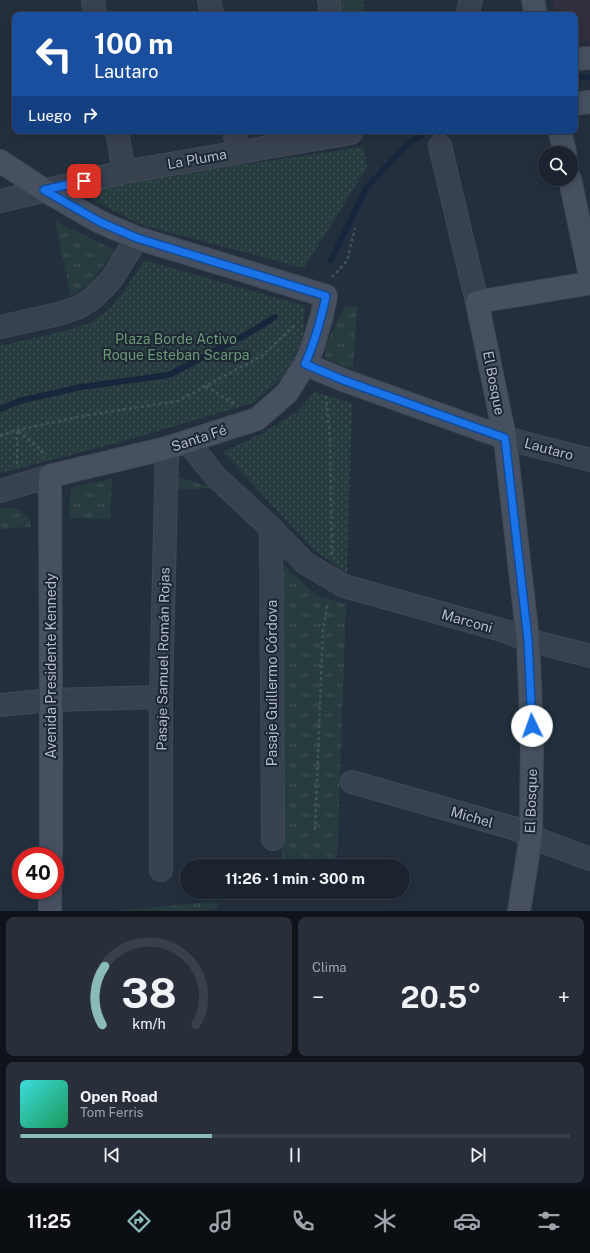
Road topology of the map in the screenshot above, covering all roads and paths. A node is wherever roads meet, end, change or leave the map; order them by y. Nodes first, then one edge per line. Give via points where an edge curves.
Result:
1 (93, 0) edge
2 (209, 0) edge
3 (329, 0) edge
4 (471, 0) edge
5 (533, 0) edge
6 (95, 12) edge
7 (211, 12) edge
8 (331, 12) edge
9 (468, 12) edge
10 (535, 12) edge
11 (590, 58) edge
12 (578, 60) edge
13 (590, 102) edge
14 (578, 104) edge
15 (118, 134) edge
16 (325, 134) edge
17 (561, 134) edge
18 (236, 141) edge
19 (440, 146) dead end
20 (563, 146) edge
21 (0, 161) edge
22 (124, 172) junction
23 (571, 186) edge
24 (44, 190) junction
25 (0, 200) edge
26 (355, 228) dead end
27 (137, 238) junction
28 (590, 275) edge
29 (590, 283) edge
30 (321, 295) junction
31 (477, 302) junction
32 (297, 323) dead end
33 (0, 327) edge
34 (305, 364) junction
35 (206, 386) junction
36 (257, 419) junction
37 (17, 430) junction
38 (0, 436) edge
39 (505, 438) junction
40 (177, 445) junction
41 (590, 460) edge
42 (50, 476) junction
43 (8, 489) edge
44 (271, 528) junction
45 (528, 640) junction
46 (590, 656) edge
47 (161, 697) junction
48 (51, 700) junction
49 (0, 705) edge
50 (352, 782) dead end
51 (531, 836) junction
52 (273, 839) dead end
53 (51, 847) edge
54 (590, 859) edge
55 (161, 870) dead end
56 (50, 899) edge
57 (50, 911) edge
58 (518, 911) edge

1 - 6 street
2 - 7 street
3 - 8 street
4 - 9 street
5 - 10 street
11 - 12 street
13 - 14 street
15 - 22 street
16 - 18 street, La Pluma
17 - 20 street
18 - 22 street, La Pluma
19 - 31 street, El Bosque
21 - 24 street
22 - 24 street, La Pluma
23 - 28 street
24 - 25 street, La Pluma
24 - 27 street via 100,222
26 - 30 path via 347,261
27 - 30 street
27 - 33 street via 111,280 93,298 79,307 59,314
29 - 31 street
30 - 34 street, Santa Fé via 322,315
31 - 39 street, El Bosque
32 - 35 path via 263,355
34 - 36 street, Santa Fé via 287,393
34 - 39 street, Lautaro
35 - 36 path
35 - 37 path via 178,401 88,415
36 - 40 street, Santa Fé
37 - 38 path
37 - 42 path via 41,450
37 - 43 path
39 - 41 street, Lautaro
39 - 45 street, El Bosque
40 - 42 street, Santa Fé
40 - 44 street, Marconi
40 - 47 street, Pasaje Samuel Román Rojas
42 - 43 street, Santa Fé
42 - 48 street, Avenida Presidente Kennedy
44 - 45 street, Marconi via 305,563 344,586
44 - 52 street, Pasaje Guillermo Córdova
45 - 46 street, Marconi
45 - 51 street, El Bosque via 532,740
47 - 48 street
47 - 55 street, Pasaje Samuel Román Rojas
48 - 49 street
48 - 53 street, Avenida Presidente Kennedy
50 - 51 street, Michel via 513,828
51 - 54 street, Michel
51 - 58 street, El Bosque
56 - 57 street

